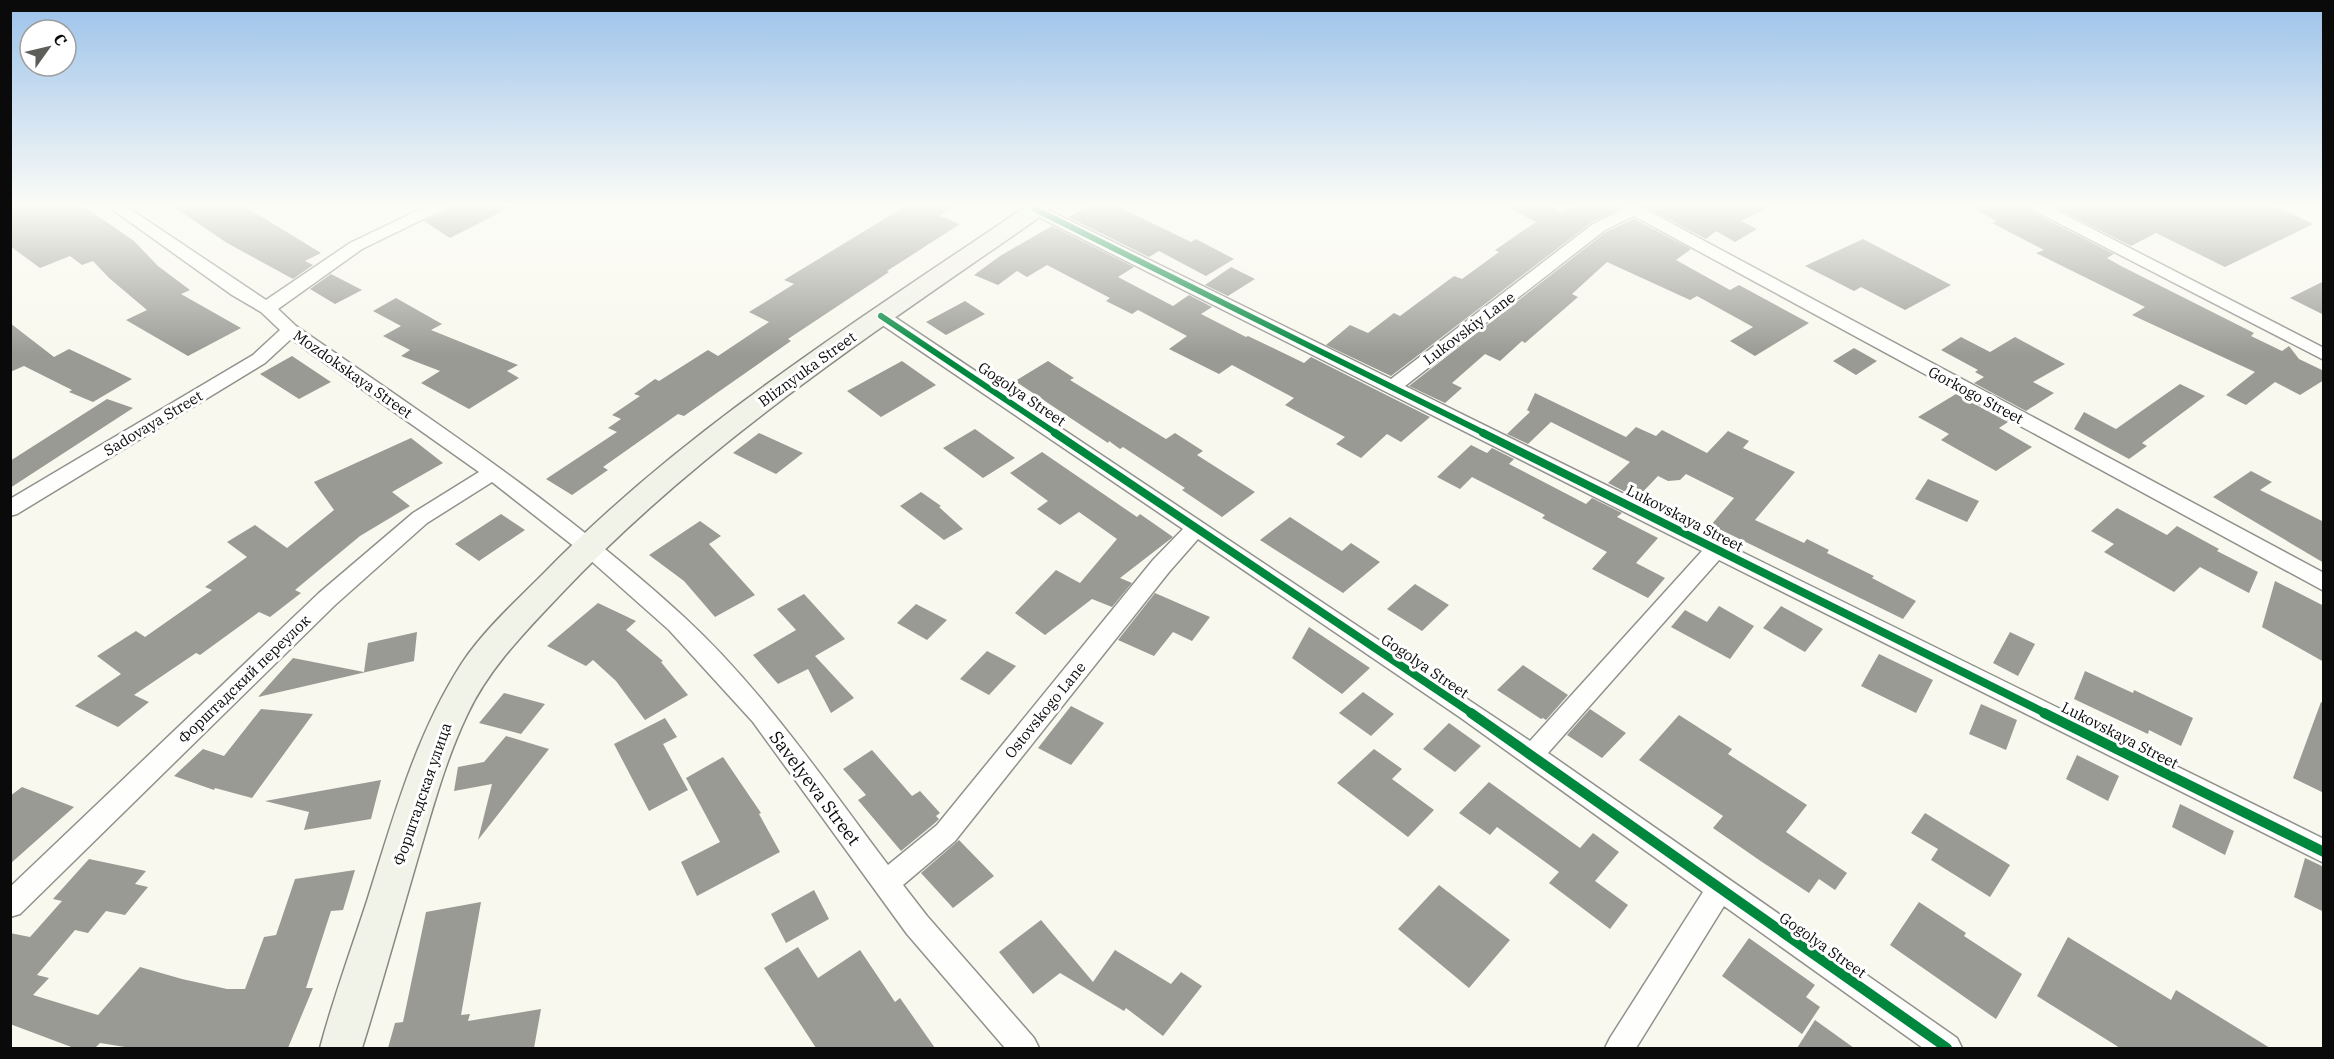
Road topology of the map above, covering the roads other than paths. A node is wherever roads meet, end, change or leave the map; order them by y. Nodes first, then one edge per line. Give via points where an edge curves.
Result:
1 (188, 256) edge
2 (341, 256) edge
3 (967, 256) edge
4 (1133, 256) edge
5 (1561, 256) edge
6 (1721, 256) edge
7 (2134, 256) edge
8 (267, 308) junction
9 (881, 316) junction
10 (290, 330) junction
11 (2324, 355) edge
12 (1392, 387) junction
13 (493, 472) junction
14 (10, 509) edge
15 (1196, 528) junction
16 (588, 546) junction
17 (1716, 549) junction
18 (2324, 583) edge
19 (1531, 756) junction
20 (2324, 852) edge
21 (885, 882) junction
22 (1720, 889) junction
23 (10, 905) edge
24 (340, 1048) edge
25 (1024, 1048) edge
26 (1620, 1048) edge
27 (1947, 1048) edge

1 - 8 street, Mozdokskaya Street
2 - 8 street
3 - 9 street, Bliznyuka Street
4 - 12 street, Lukovskaya Street
5 - 12 street, Lukovskiy Lane
6 - 18 street, Gorkogo Street
7 - 11 street
8 - 10 street, Mozdokskaya Street
9 - 15 street, Gogolya Street
9 - 16 street, Bliznyuka Street via 796,375 662,480
10 - 13 street, Mozdokskaya Street
10 - 14 street, Sadovaya Street via 259,359
12 - 17 street, Lukovskaya Street
13 - 16 street, Mozdokskaya Street
13 - 23 street, Форштадский переулок via 420,518 327,599
15 - 19 street, Gogolya Street
15 - 21 street, Ostovskogo Lane via 946,833
16 - 21 street, Savelyeva Street via 677,624 761,715
16 - 24 street, Форштадская улица via 502,636 451,711 423,780
17 - 19 street
17 - 20 street, Lukovskaya Street
19 - 22 street, Gogolya Street
21 - 25 street, Savelyeva Street via 917,925
22 - 26 street
22 - 27 street, Gogolya Street

